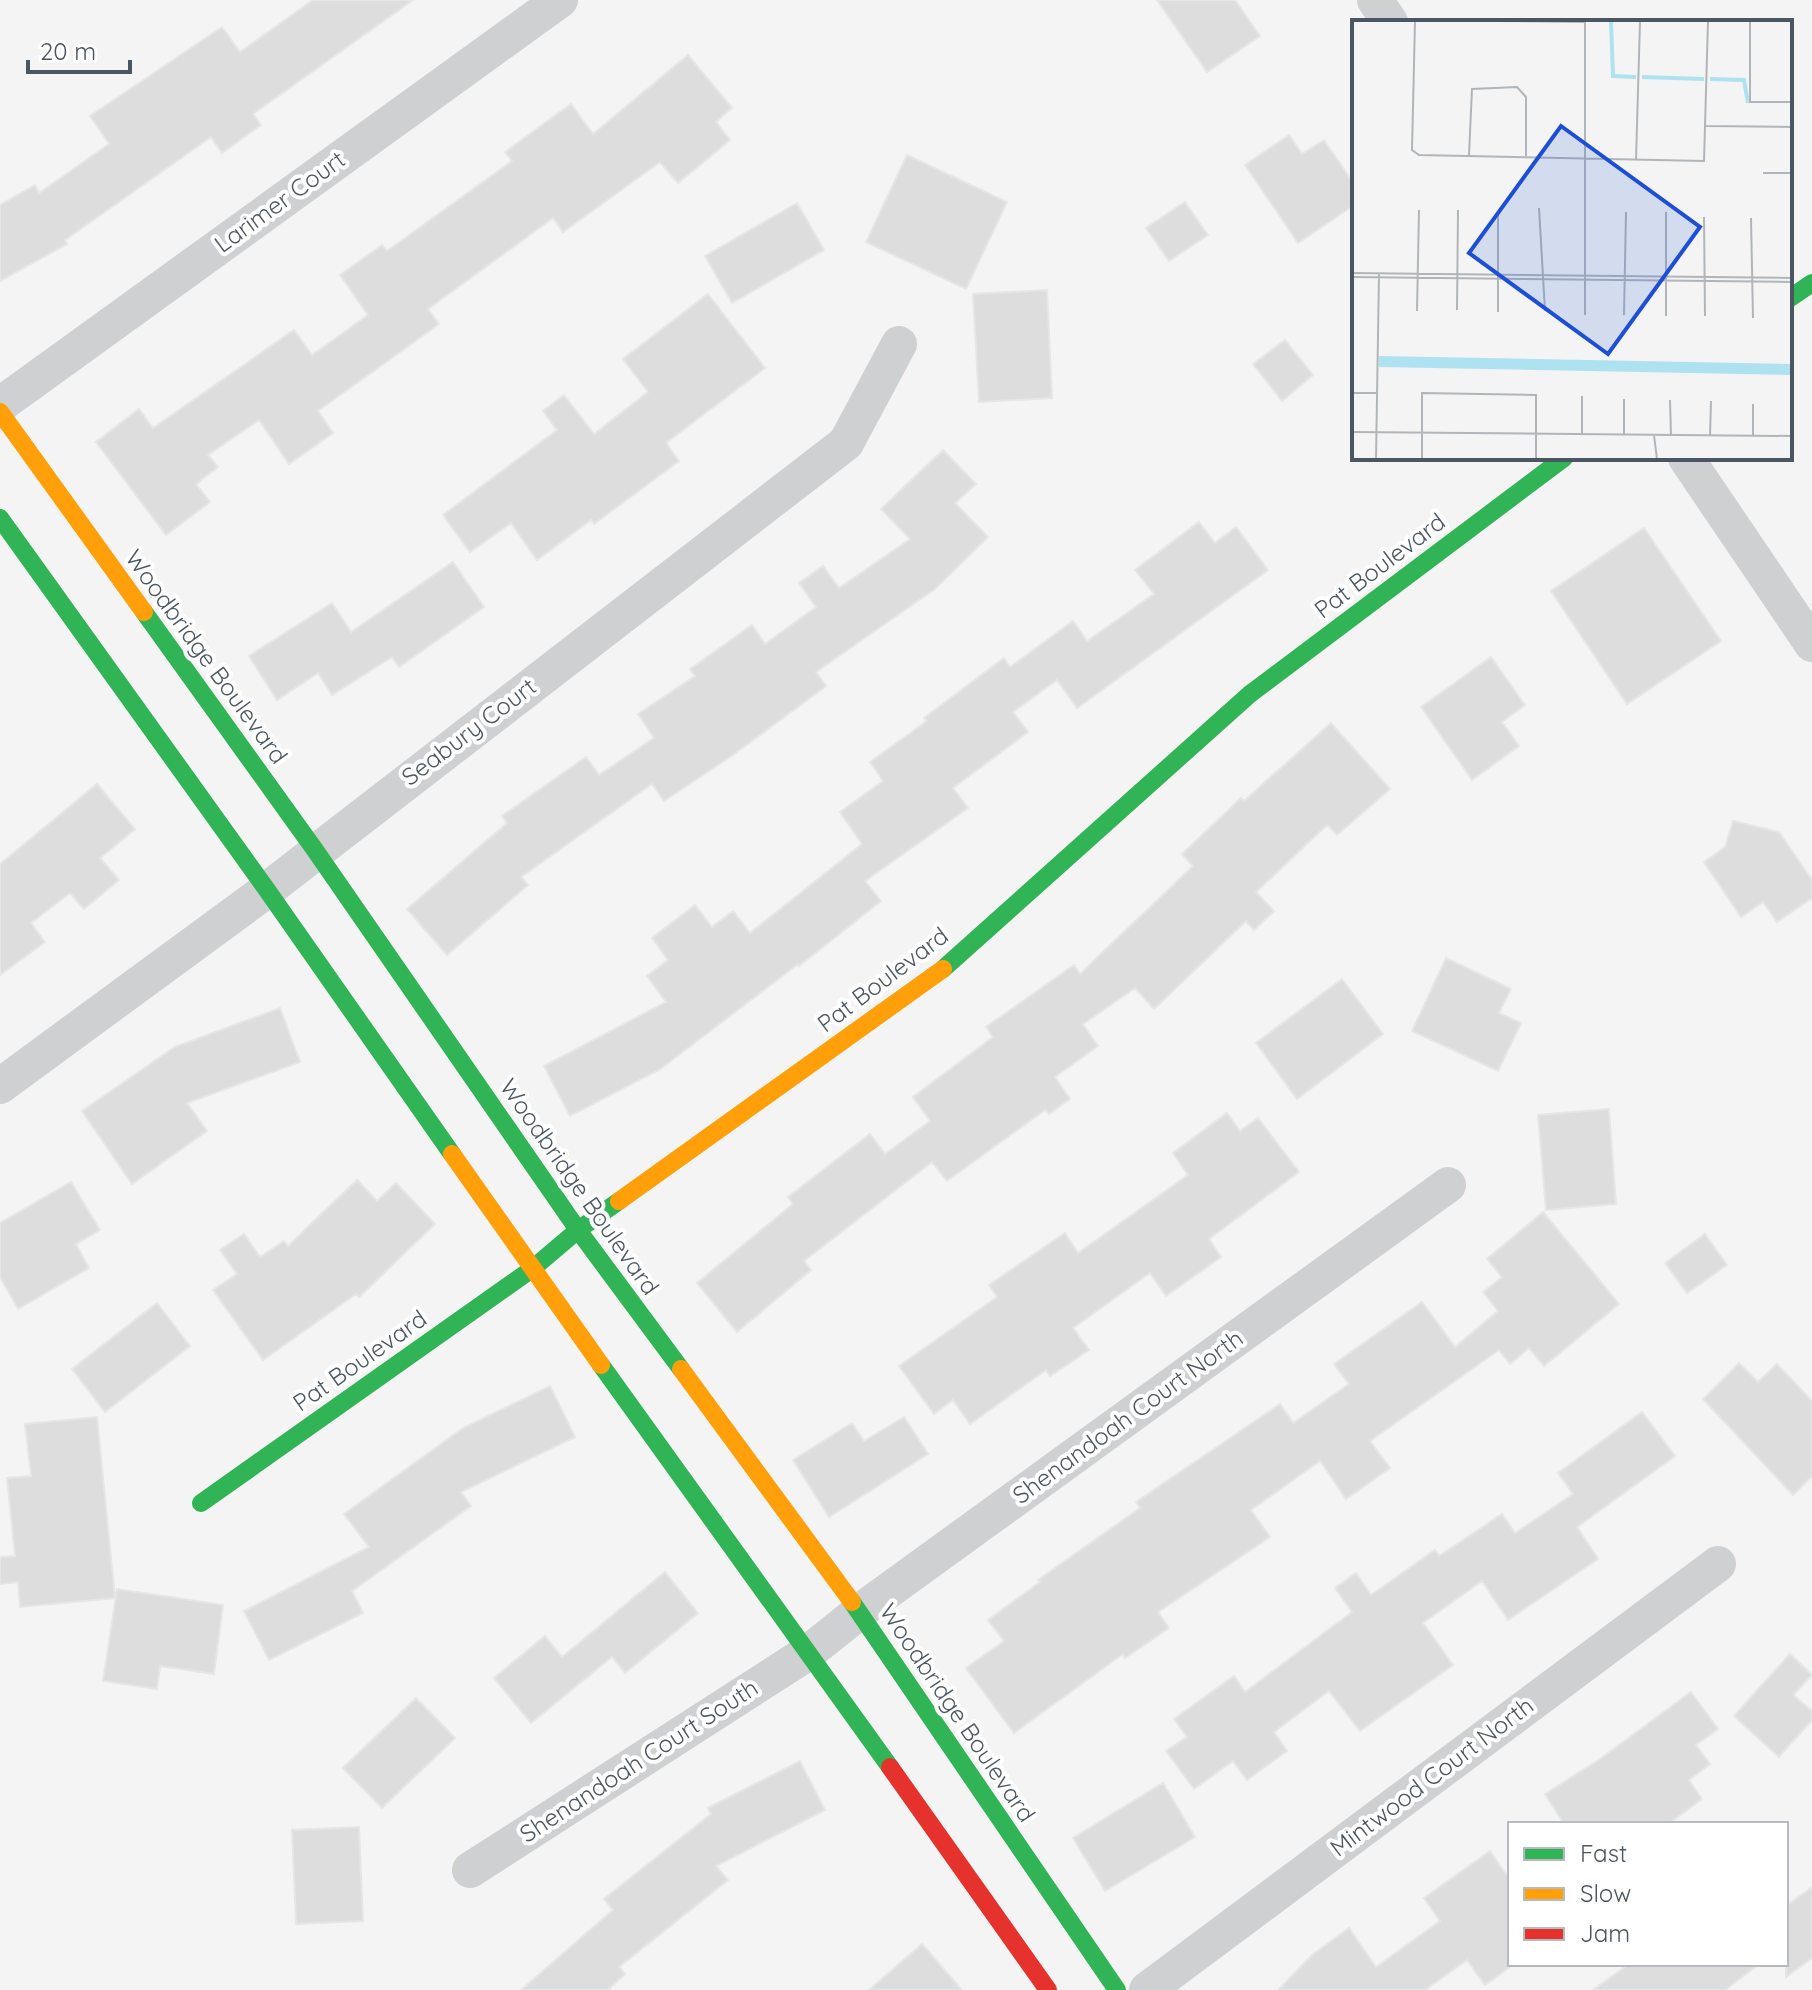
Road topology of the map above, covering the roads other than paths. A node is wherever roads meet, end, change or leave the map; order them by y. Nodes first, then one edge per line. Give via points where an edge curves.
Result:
1 (560, 0) edge
2 (1375, 0) edge
3 (1389, 20) edge
4 (1812, 283) edge
5 (1792, 297) edge
6 (899, 344) dead end
7 (0, 405) edge
8 (0, 412) edge
9 (1561, 460) edge
10 (1687, 460) edge
11 (0, 518) edge
12 (1812, 644) edge
13 (315, 850) junction
14 (267, 890) junction
15 (0, 1086) edge
16 (1448, 1185) dead end
17 (578, 1230) junction
18 (532, 1269) junction
19 (201, 1503) dead end
20 (1718, 1564) dead end
21 (859, 1612) junction
22 (809, 1652) junction
23 (470, 1870) dead end
24 (1048, 1990) edge
25 (1117, 1990) edge
26 (1147, 1990) edge

1 - 7 street, Larimer Court
2 - 3 street
4 - 5 street
6 - 13 street, Seabury Court via 846,443
8 - 13 street, Woodbridge Boulevard
9 - 17 street, Pat Boulevard via 1250,694 943,969
10 - 12 street
11 - 14 street
13 - 14 street, Seabury Court
13 - 17 street, Woodbridge Boulevard
14 - 15 street, Seabury Court
14 - 18 street
16 - 21 street, Shenandoah Court North
17 - 18 street, Pat Boulevard
17 - 21 street, Woodbridge Boulevard
18 - 19 street, Pat Boulevard
18 - 22 street
20 - 26 street, Mintwood Court North
21 - 22 street, Shenandoah Court North
21 - 25 street, Woodbridge Boulevard
22 - 23 street, Shenandoah Court South
22 - 24 street

